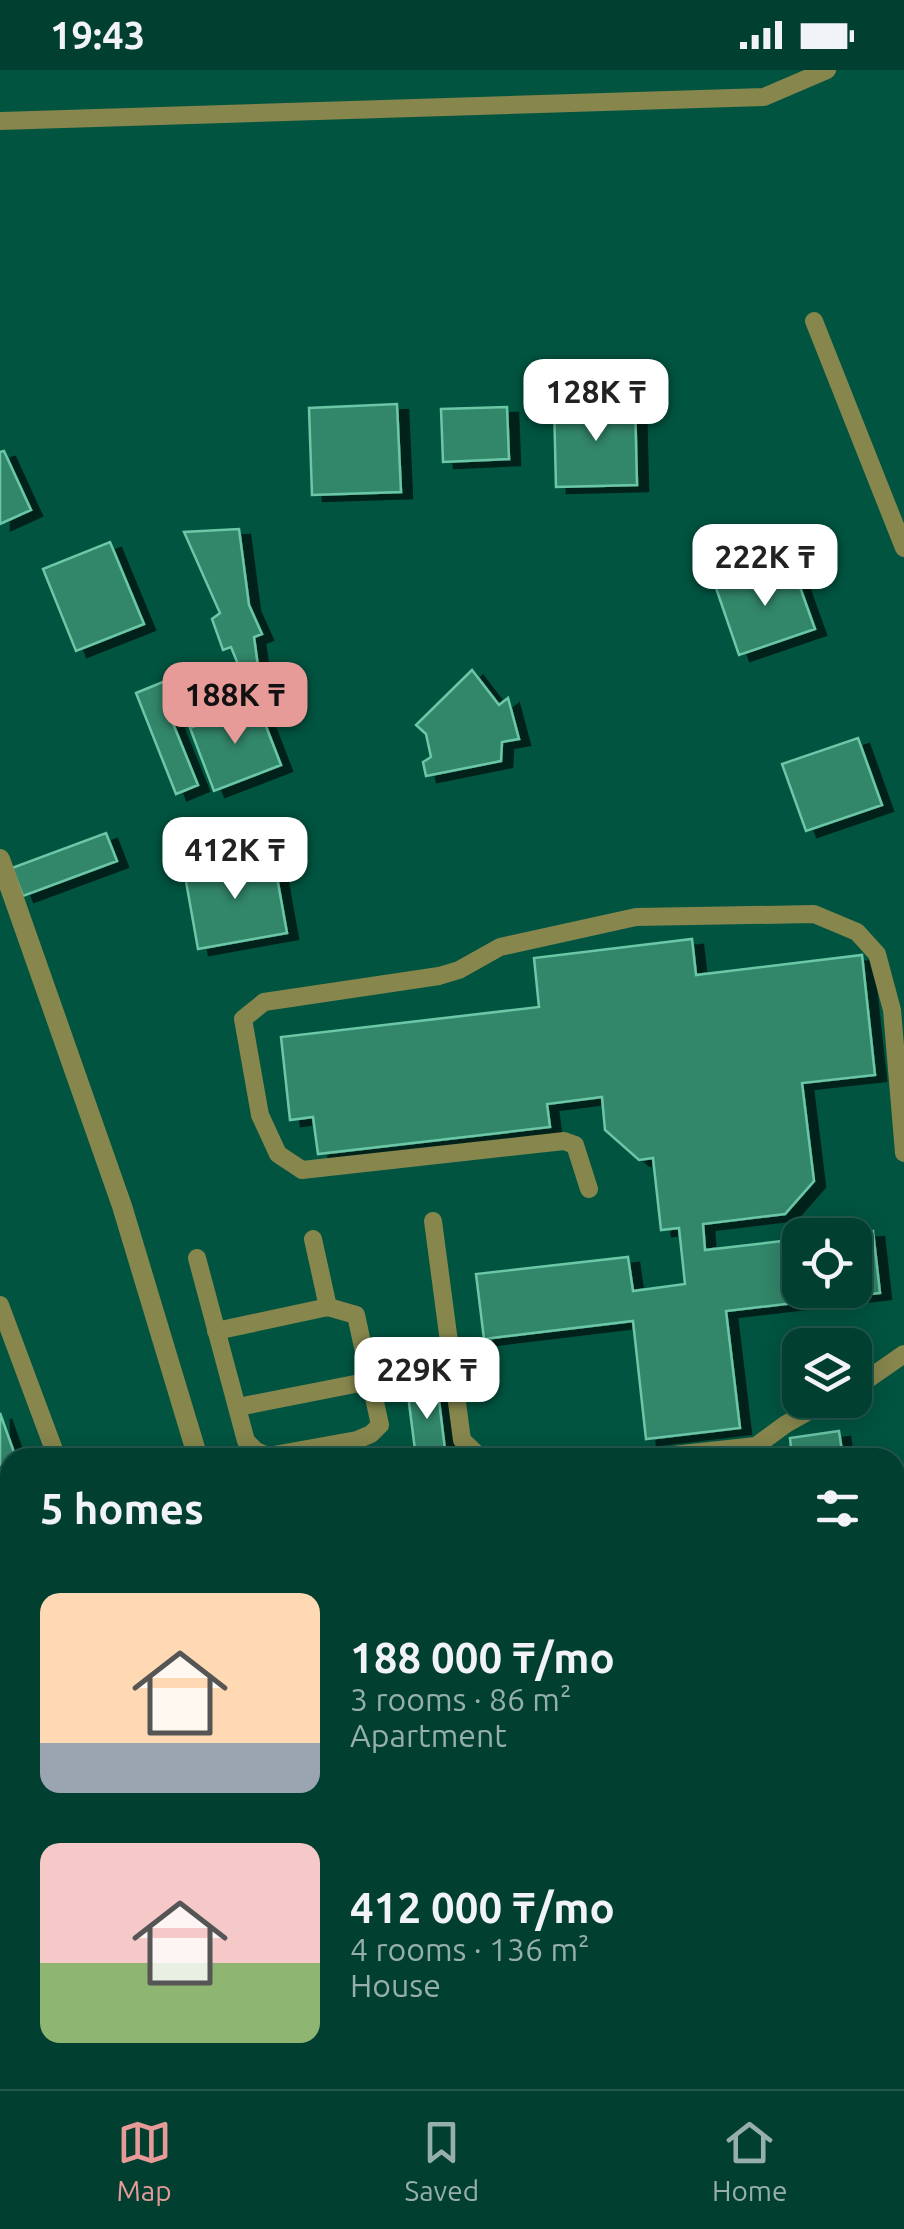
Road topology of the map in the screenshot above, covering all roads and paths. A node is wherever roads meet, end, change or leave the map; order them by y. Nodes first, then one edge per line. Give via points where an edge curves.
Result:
1 (827, 70) edge
2 (0, 122) edge
3 (814, 322) dead end
4 (904, 548) edge
5 (0, 859) edge
6 (904, 1154) edge
7 (588, 1189) dead end
8 (433, 1221) dead end
9 (313, 1239) dead end
10 (198, 1258) dead end
11 (0, 1305) edge
12 (328, 1307) junction
13 (216, 1331) junction
14 (904, 1354) edge
15 (872, 1376) edge
16 (370, 1381) junction
17 (238, 1406) junction
18 (797, 1418) edge
19 (53, 1448) edge
20 (195, 1448) edge
21 (252, 1448) edge
22 (312, 1448) edge
23 (470, 1448) edge
24 (737, 1448) edge

1 - 2 lane via 764,97
3 - 4 lane
5 - 20 street via 122,1206
6 - 7 lane via 892,1010 877,954 857,932 814,914 636,917 500,946 438,976 264,1002 244,1019 260,1115 278,1154 302,1170 564,1141 576,1145
8 - 23 lane via 462,1440
9 - 12 lane
10 - 13 lane
11 - 19 lane
12 - 13 lane
12 - 16 lane via 356,1315
13 - 17 lane
14 - 15 lane
16 - 17 lane
16 - 22 lane via 380,1425 357,1440
17 - 21 lane
18 - 24 lane via 756,1446

